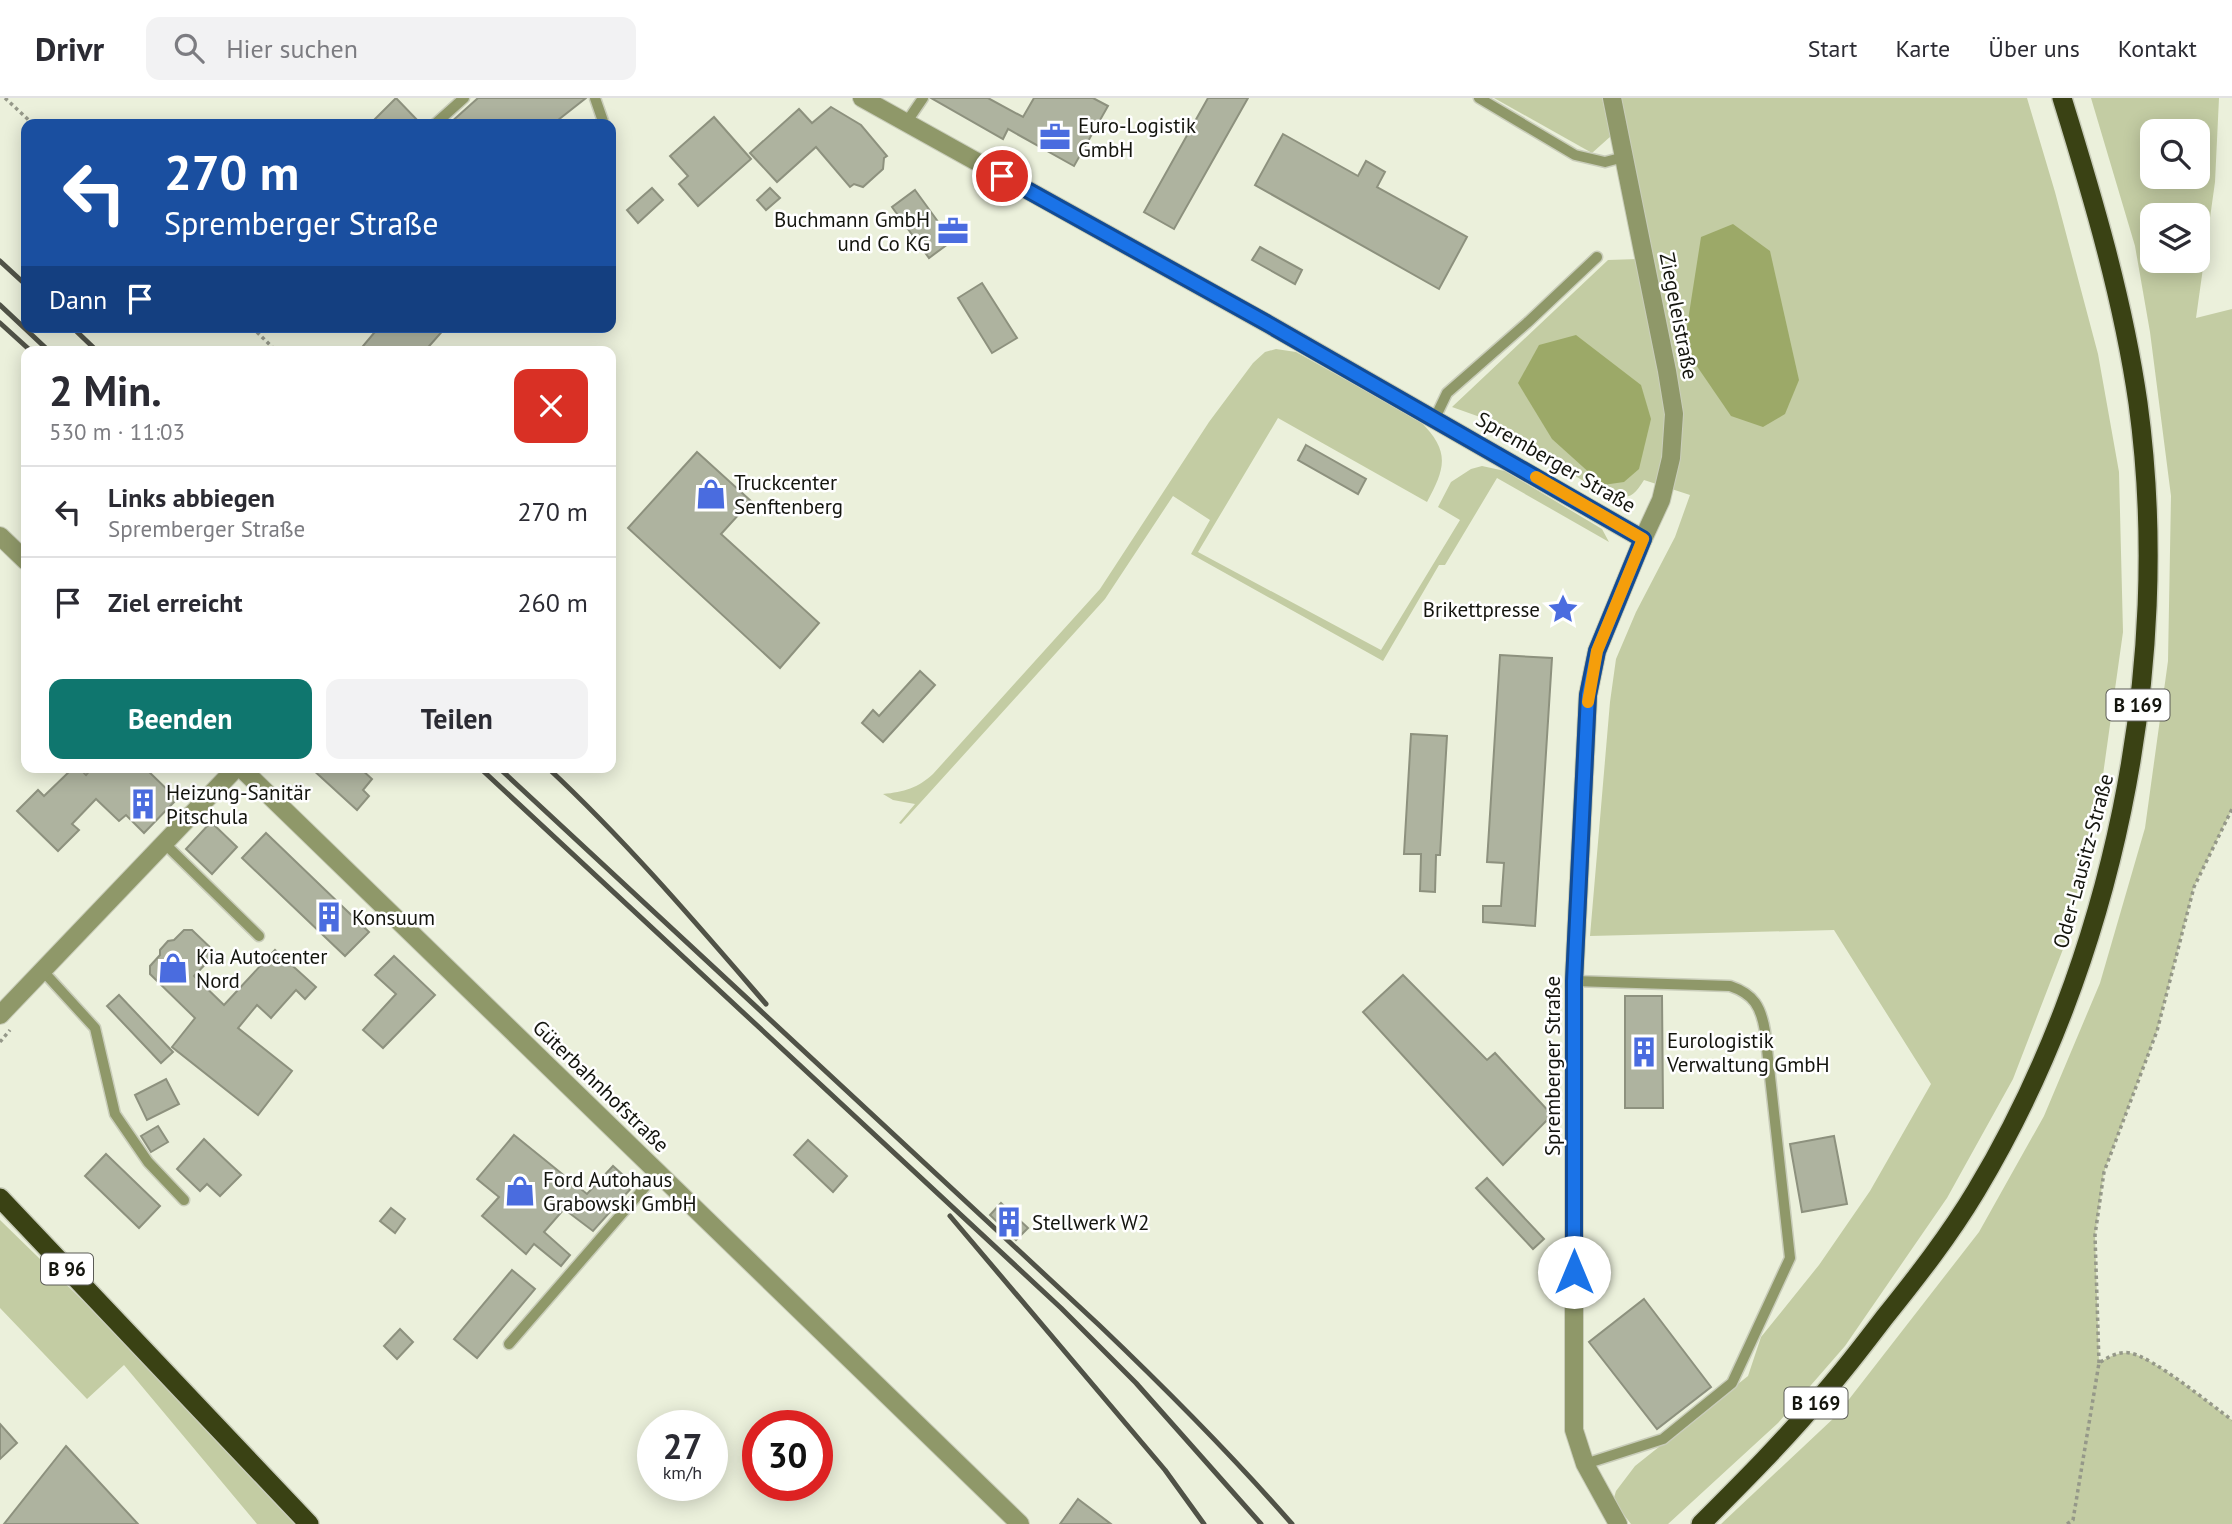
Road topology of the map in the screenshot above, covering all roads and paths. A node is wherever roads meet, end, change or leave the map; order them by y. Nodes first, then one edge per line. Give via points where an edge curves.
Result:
1 (5, 98) edge
2 (464, 98) edge
3 (595, 98) edge
4 (862, 98) edge
5 (923, 98) edge
6 (1479, 98) edge
7 (1612, 98) edge
8 (2062, 98) edge
9 (28, 119) edge
10 (441, 119) edge
11 (602, 119) edge
12 (906, 123) junction
13 (1624, 157) junction
14 (1597, 257) dead end
15 (257, 333) edge
16 (271, 346) edge
17 (1435, 418) junction
18 (0, 536) edge
19 (1643, 539) junction
20 (21, 556) edge
21 (233, 773) edge
22 (243, 773) edge
23 (2232, 809) edge
24 (163, 842) junction
25 (260, 936) dead end
26 (42, 970) junction
27 (1574, 981) junction
28 (0, 1015) edge
29 (658, 1172) junction
30 (0, 1198) edge
31 (184, 1200) dead end
32 (509, 1344) dead end
33 (2099, 1363) junction
34 (2232, 1420) edge
35 (1585, 1464) junction
36 (1702, 1523) edge
37 (309, 1524) edge
38 (1020, 1524) edge
39 (1618, 1524) edge
40 (2067, 1524) edge

1 - 9 path
2 - 10 lane
3 - 11 lane
4 - 12 street, Spremberger Straße
5 - 12 lane
6 - 13 lane via 1575,155 1605,162
7 - 13 street, Ziegeleistraße
8 - 36 highway, Oder-Lausitz-Straße / B 169 via 2089,185 2125,334 2138,404 2146,496 2148,582 2141,675 2132,757 2115,844 2071,989 2013,1124 1975,1192 1919,1274 1824,1394
12 - 17 street, Spremberger Straße
13 - 19 street, Ziegeleistraße via 1674,414 1671,458 1661,500
14 - 17 lane via 1447,393
15 - 16 path
17 - 19 street, Spremberger Straße
18 - 20 street
19 - 27 street, Spremberger Straße via 1597,651 1588,695
21 - 24 street, Güterbahnhofstraße
22 - 29 street, Güterbahnhofstraße
23 - 33 path via 2194,887 2157,1031 2104,1172 2095,1235
24 - 25 lane
24 - 26 street, Güterbahnhofstraße
26 - 28 street, Güterbahnhofstraße
26 - 31 lane via 95,1028 115,1114 148,1162
27 - 35 street, Spremberger Straße via 1574,1430
27 - 35 lane via 1730,986 1754,999 1765,1031 1790,1258 1732,1383 1663,1439
29 - 32 lane
29 - 38 street, Güterbahnhofstraße
30 - 37 highway, B 96
33 - 34 path via 2130,1353 2154,1364
33 - 40 path via 2073,1520
35 - 39 street, Spremberger Straße

